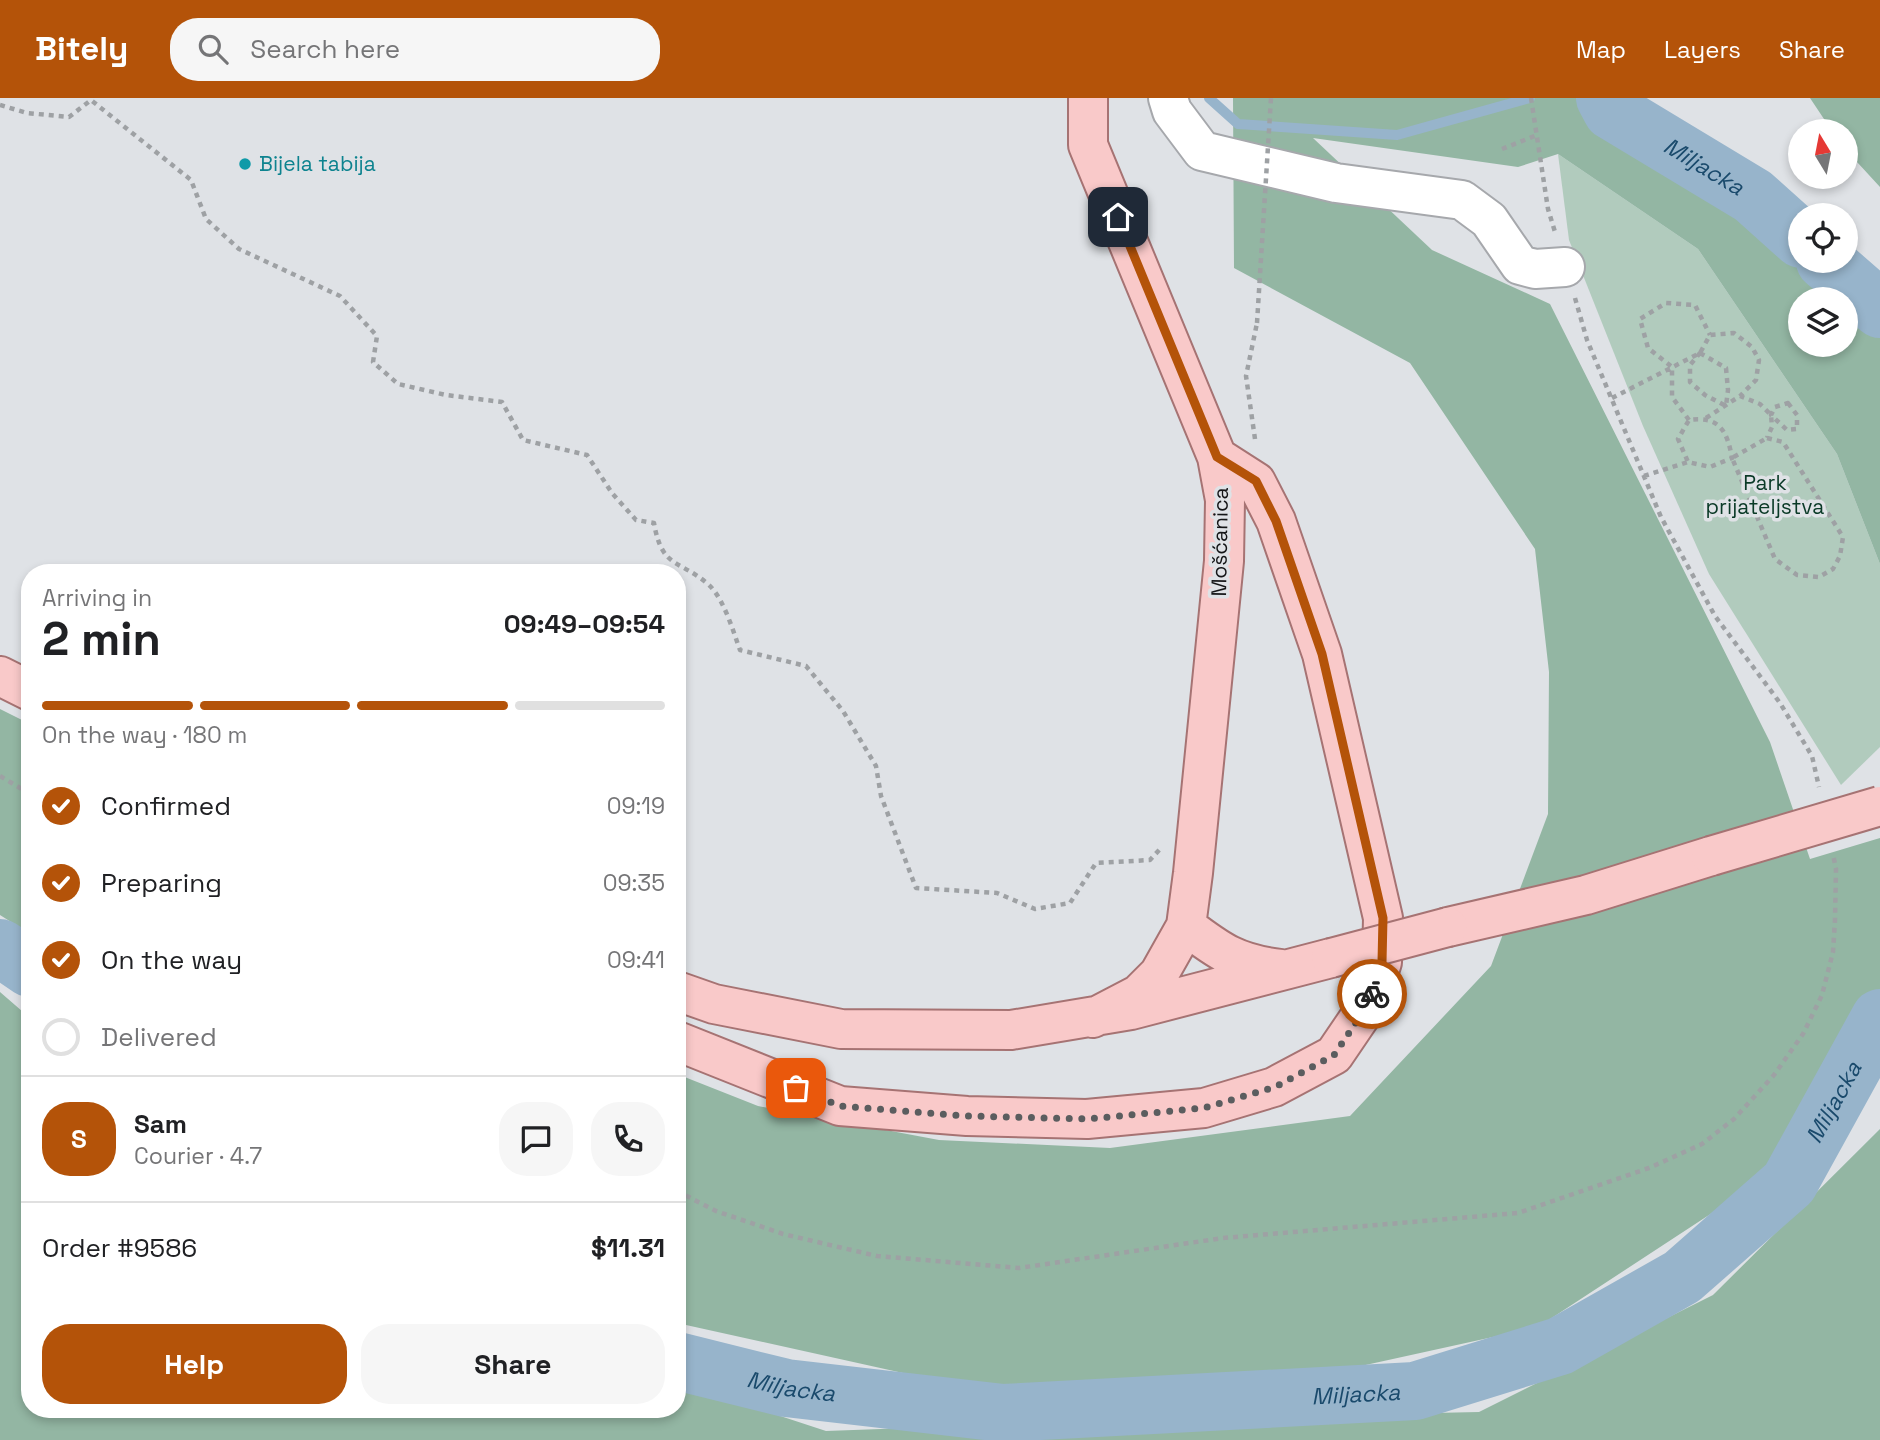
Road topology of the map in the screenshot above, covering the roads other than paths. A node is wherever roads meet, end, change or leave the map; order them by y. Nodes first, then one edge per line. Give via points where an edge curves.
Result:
1 (1088, 98) edge
2 (1168, 98) edge
3 (1565, 267) dead end
4 (1217, 457) junction
5 (0, 676) edge
6 (21, 686) edge
7 (1880, 806) edge
8 (1186, 926) junction
9 (1285, 970) junction
10 (686, 994) edge
11 (1093, 1017) junction
12 (686, 1045) edge

1 - 4 main road, Mošćanica via 1088,145
2 - 3 lane via 1172,111 1202,151 1336,183 1462,200 1489,220 1520,265
4 - 8 main road, Mošćanica via 1225,500 1224,561
4 - 12 main road via 1256,481 1276,521 1322,654 1383,918 1382,962 1368,1005 1334,1055 1275,1087 1204,1108 1087,1119 840,1106
5 - 6 main road
7 - 9 main road, bridge via 1586,895
8 - 9 main road via 1216,950 1251,965
8 - 11 main road, Mošćanica via 1153,981 1139,994
9 - 11 main road
10 - 11 main road via 841,1029 1011,1030

